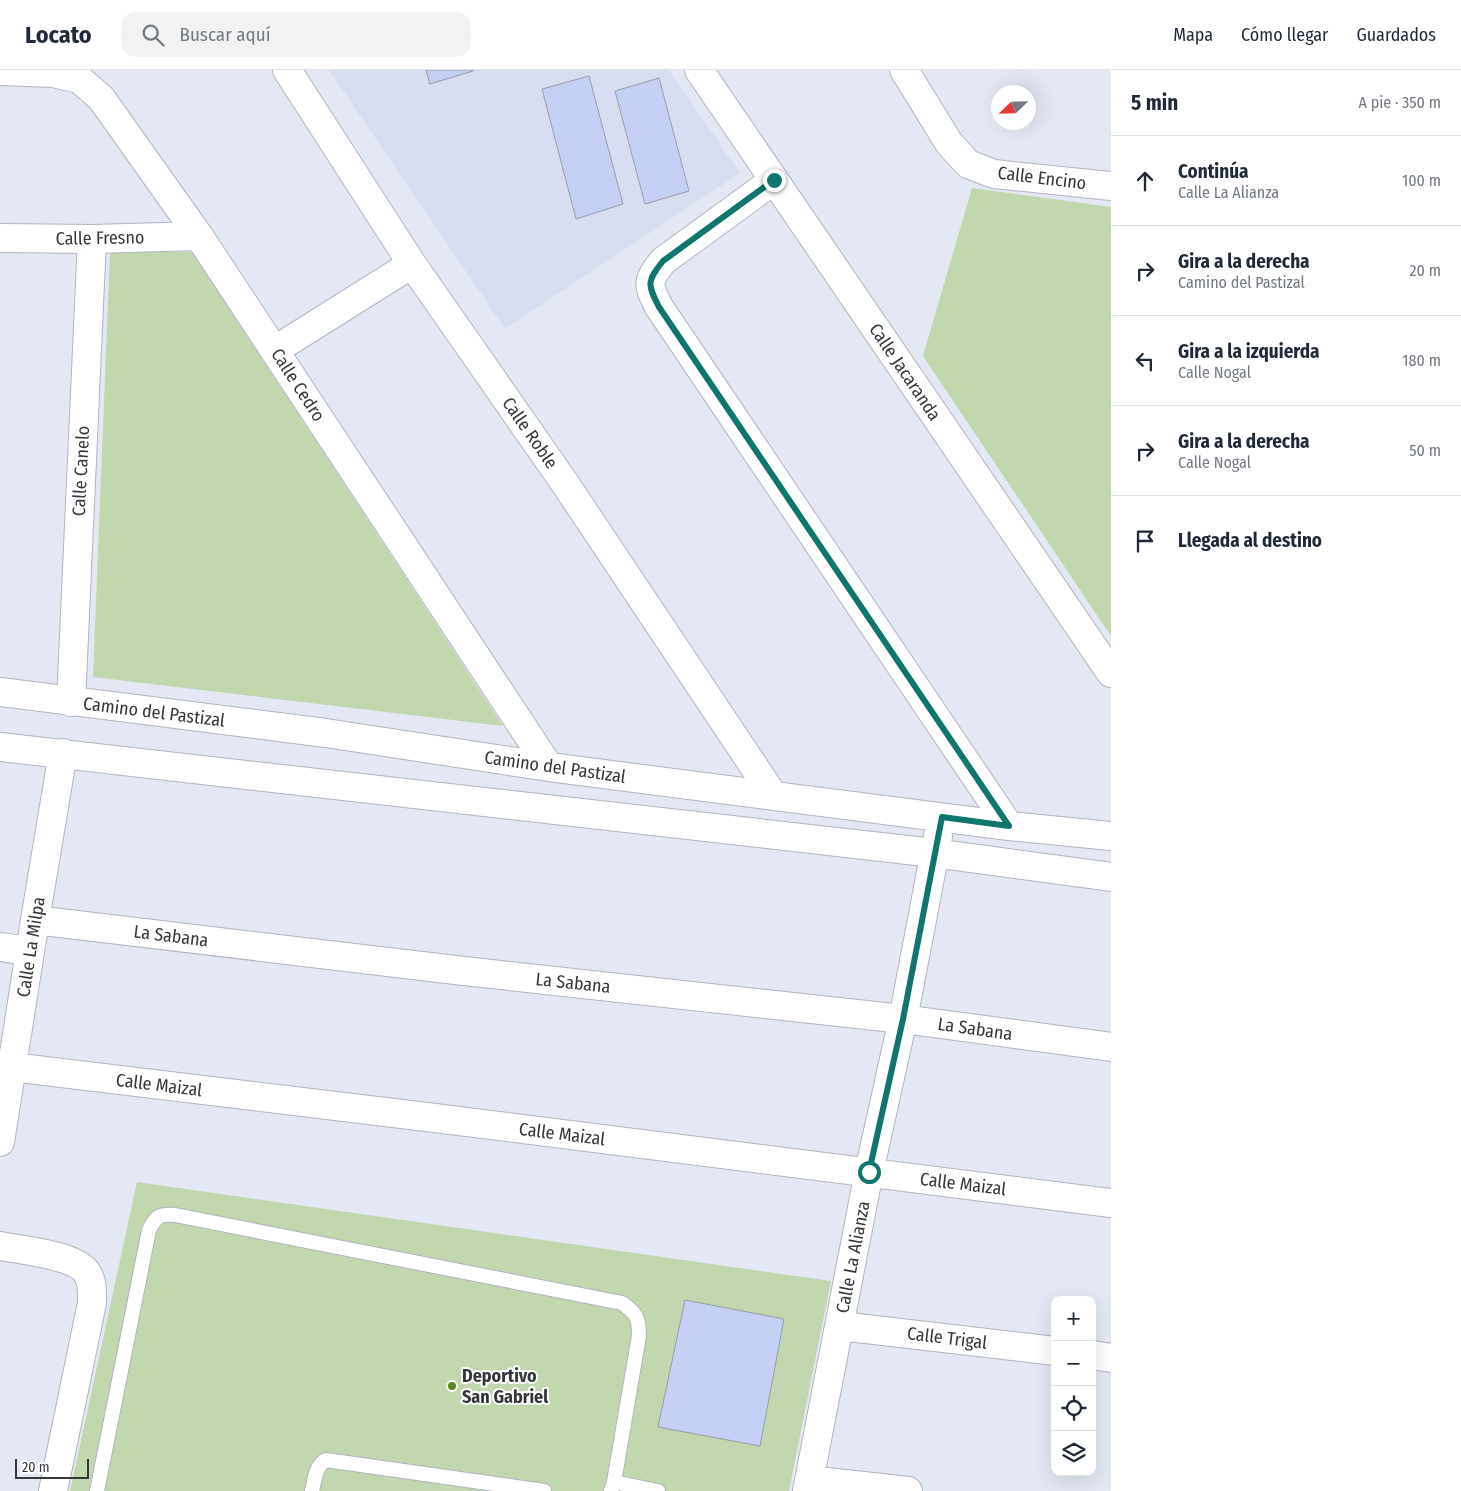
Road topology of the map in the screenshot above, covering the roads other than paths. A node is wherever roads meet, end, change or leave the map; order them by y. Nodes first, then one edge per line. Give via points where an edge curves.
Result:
1 (287, 70) edge
2 (699, 70) edge
3 (904, 70) edge
4 (0, 71) edge
5 (774, 180) junction
6 (1111, 186) edge
7 (199, 236) junction
8 (0, 238) edge
9 (92, 239) junction
10 (412, 264) junction
11 (275, 350) junction
12 (1111, 673) edge
13 (0, 692) edge
14 (71, 702) junction
15 (0, 747) edge
16 (64, 753) junction
17 (549, 767) junction
18 (773, 795) junction
19 (942, 817) junction
20 (1009, 826) junction
21 (1111, 836) edge
22 (934, 853) junction
23 (1111, 877) edge
24 (34, 920) junction
25 (0, 947) edge
26 (30, 951) junction
27 (903, 1019) junction
28 (1111, 1047) edge
29 (12, 1067) junction
30 (3, 1099) edge
31 (0, 1142) edge
32 (869, 1172) junction
33 (1111, 1202) edge
34 (0, 1246) edge
35 (840, 1326) junction
36 (1051, 1351) edge
37 (1096, 1356) edge
38 (1111, 1358) edge
39 (808, 1485) edge
40 (613, 1486) edge
41 (53, 1491) edge
42 (97, 1491) edge
43 (312, 1491) edge
44 (544, 1491) edge
45 (658, 1491) edge
46 (908, 1491) edge

1 - 10 street, Calle Roble
2 - 5 street, Calle Jacaranda
3 - 6 street, Calle Encino via 949,143 968,164 994,174
4 - 7 street, Calle Cedro via 53,73 79,79 101,98
5 - 12 street, Calle Jacaranda
5 - 20 street via 663,261 651,276 650,290
7 - 9 street, Calle Fresno
7 - 11 street, Calle Cedro
8 - 9 street, Calle Fresno
9 - 14 street, Calle Canelo
10 - 11 street
10 - 18 street, Calle Roble via 564,482
11 - 17 street, Calle Cedro
13 - 14 street, Camino del Pastizal
14 - 17 street, Camino del Pastizal via 326,733
15 - 16 street
16 - 22 street
16 - 24 street, Calle La Milpa
17 - 18 street, Camino del Pastizal
18 - 19 street, Camino del Pastizal
19 - 20 street, Camino del Pastizal
19 - 22 street, Calle La Alianza
20 - 21 street, Camino del Pastizal
22 - 23 street
22 - 27 street, Calle La Alianza
24 - 26 street, Calle La Milpa
24 - 27 street, La Sabana
25 - 26 street
26 - 29 street, Calle La Milpa
27 - 28 street, La Sabana
27 - 32 street, Calle La Alianza
29 - 30 street, Calle La Milpa
29 - 32 street, Calle Maizal
30 - 31 street, Calle La Milpa
32 - 33 street, Calle Maizal
32 - 35 street, Calle La Alianza
34 - 41 street via 77,1263 87,1272 92,1286 92,1303
35 - 36 street, Calle Trigal
35 - 39 street, Calle La Alianza
37 - 38 street
39 - 46 street
40 - 42 lane via 639,1336 639,1322 634,1311 622,1303 164,1214 154,1219 149,1230
40 - 45 lane
43 - 44 lane via 316,1471 326,1460

